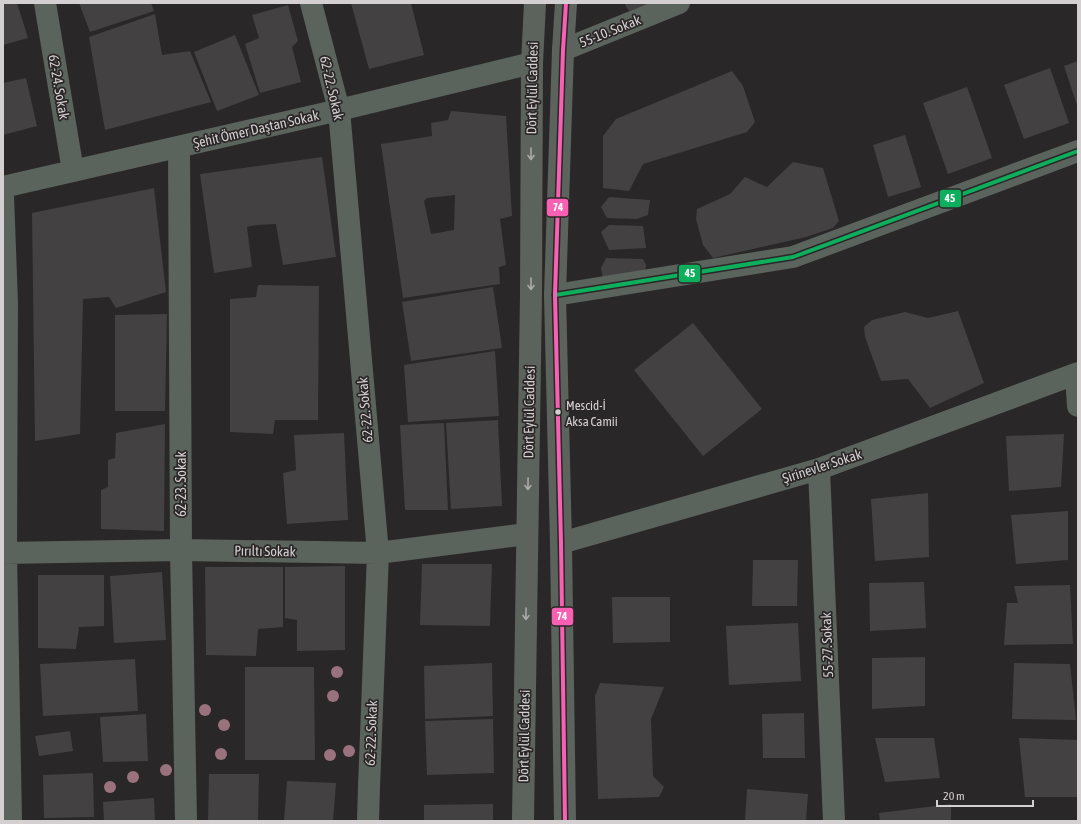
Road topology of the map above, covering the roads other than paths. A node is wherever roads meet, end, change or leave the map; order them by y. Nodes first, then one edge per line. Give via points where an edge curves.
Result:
1 (45, 3) edge
2 (311, 3) edge
3 (535, 3) edge
4 (566, 3) edge
5 (679, 3) edge
6 (564, 50) junction
7 (532, 63) junction
8 (339, 110) junction
9 (179, 147) junction
10 (1078, 151) edge
11 (73, 171) junction
12 (3, 187) edge
13 (3, 195) edge
14 (555, 295) junction
15 (1077, 373) edge
16 (1078, 406) edge
17 (819, 469) junction
18 (527, 534) junction
19 (560, 543) junction
20 (181, 550) junction
21 (378, 552) junction
22 (5, 553) edge
23 (11, 821) edge
24 (186, 821) edge
25 (368, 821) edge
26 (523, 821) edge
27 (565, 821) edge
28 (834, 821) edge

1 - 11 street, 62-24. Sokak
2 - 8 street, 62-22. Sokak
3 - 7 main road, Dört Eylül Caddesi
4 - 6 main road, Dört Eylül Caddesi
5 - 6 street, 55-10. Sokak
6 - 14 main road, Dört Eylül Caddesi
7 - 8 street, Şehit Ömer Daştan Sokak
7 -> 18 main road, Dört Eylül Caddesi
8 - 9 street, Şehit Ömer Daştan Sokak
8 - 21 street, 62-22. Sokak
9 - 11 street, Şehit Ömer Daştan Sokak
9 - 20 street, 62-23. Sokak
10 - 14 street via 793,257
11 - 12 street, Şehit Ömer Daştan Sokak
13 - 22 street via 7,303
14 - 19 main road, Dört Eylül Caddesi
15 - 16 street
15 - 17 street, Şirinevler Sokak
17 - 19 street, Şirinevler Sokak
17 - 28 street, 55-27. Sokak
18 - 21 street, Pırıltı Sokak
18 -> 26 main road, Dört Eylül Caddesi
19 - 27 main road, Dört Eylül Caddesi
20 - 21 street, Pırıltı Sokak
20 - 22 street, Pırıltı Sokak
20 - 24 street, 62-23. Sokak
21 - 25 street, 62-22. Sokak
22 - 23 street

